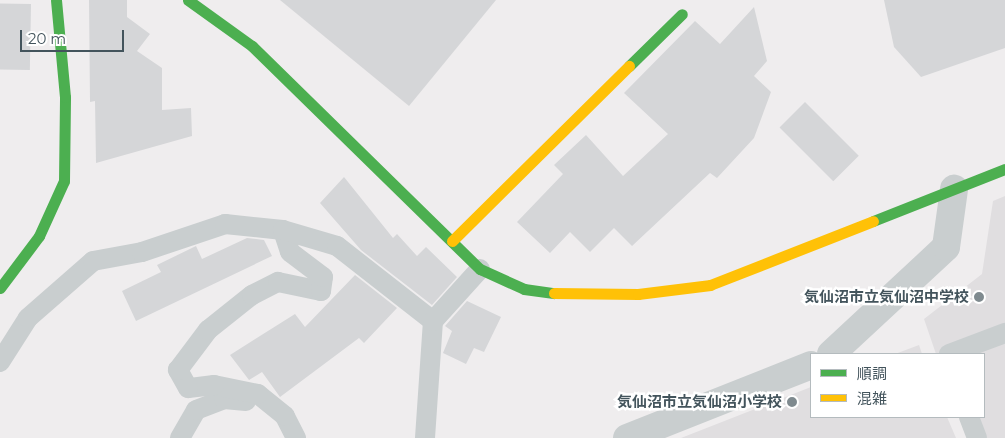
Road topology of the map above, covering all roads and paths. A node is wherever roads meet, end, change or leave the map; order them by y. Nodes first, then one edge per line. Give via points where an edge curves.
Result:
1 (56, 0) edge
2 (188, 0) edge
3 (682, 14) dead end
4 (1005, 169) edge
5 (954, 189) junction
6 (283, 230) junction
7 (452, 241) junction
8 (480, 269) junction
9 (0, 288) edge
10 (433, 321) junction
11 (1005, 333) edge
12 (832, 353) edge
13 (952, 353) edge
14 (0, 362) edge
15 (810, 365) edge
16 (268, 403) junction
17 (969, 418) edge
18 (180, 438) edge
19 (296, 438) edge
20 (424, 438) edge
21 (627, 438) edge
22 (977, 438) edge

1 - 9 street via 65,97 64,181 40,236
2 - 7 street via 252,46
3 - 7 street
4 - 5 street
5 - 8 street via 710,285 638,294 573,295 524,289
5 - 12 street via 946,246
6 - 10 lane via 337,246
6 - 14 lane via 225,224 142,252 93,261 28,318
6 - 16 lane via 290,252 323,277 321,291 278,282 252,295 208,330 178,370 188,388 214,385 258,394
7 - 8 street
8 - 10 lane
10 - 20 lane
11 - 13 lane
15 - 21 street
16 - 18 lane via 224,399 196,410
16 - 19 lane via 285,416
17 - 22 lane

